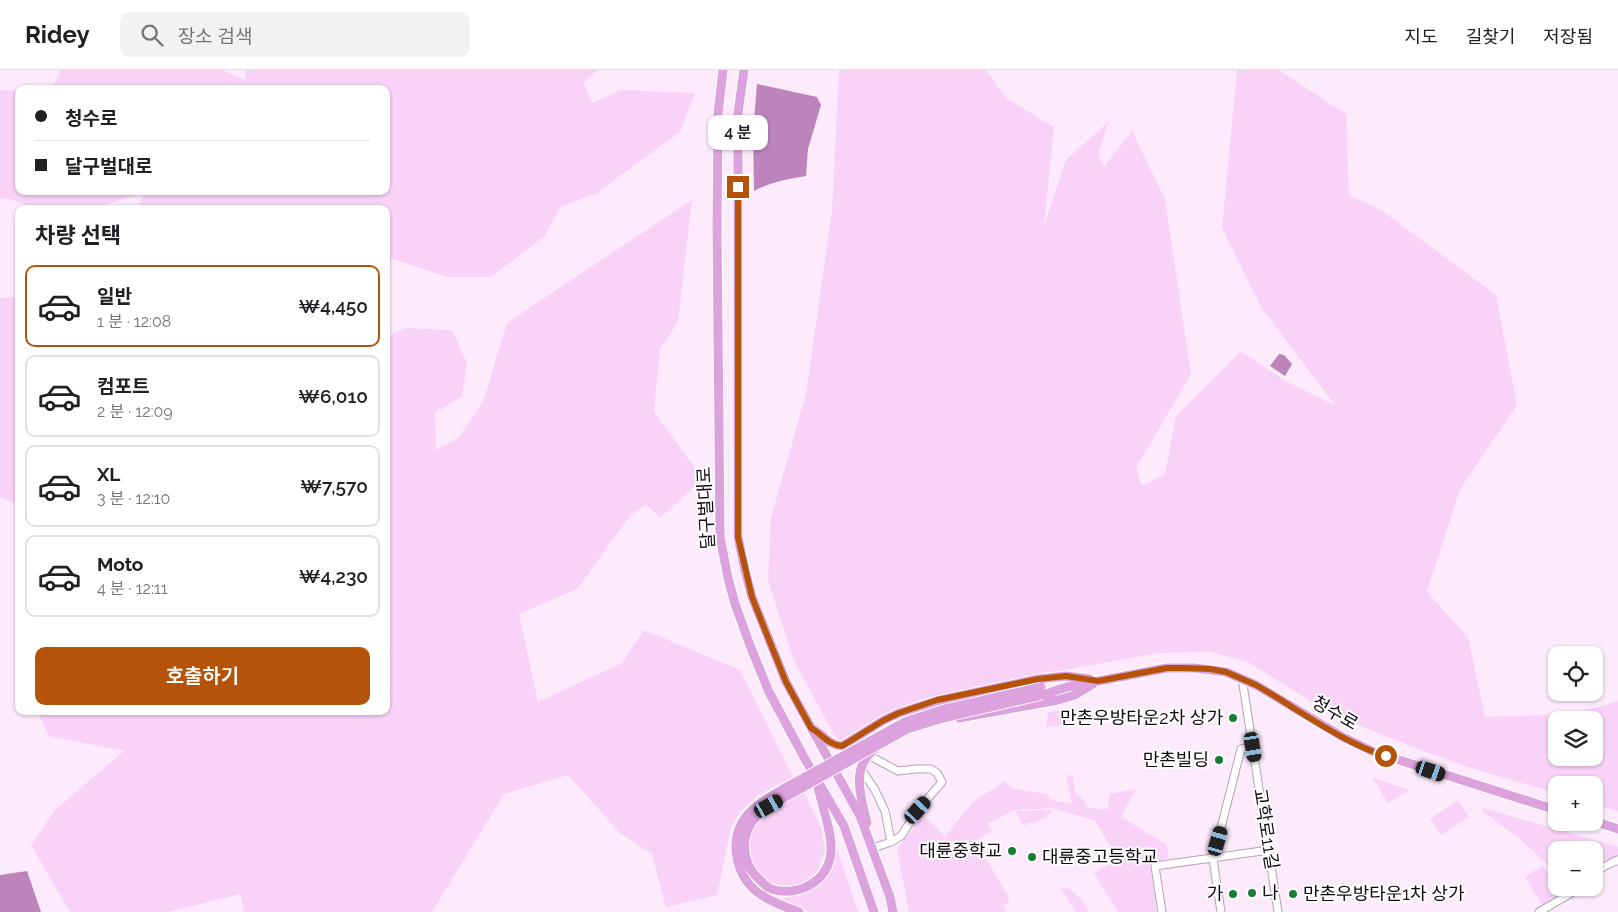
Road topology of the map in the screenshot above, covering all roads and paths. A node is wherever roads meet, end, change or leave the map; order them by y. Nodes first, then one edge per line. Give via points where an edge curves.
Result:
1 (723, 70) edge
2 (744, 70) edge
3 (1242, 678) junction
4 (1098, 681) junction
5 (1040, 687) junction
6 (811, 728) junction
7 (1253, 747) junction
8 (868, 755) junction
9 (805, 760) junction
10 (861, 769) junction
11 (787, 792) junction
12 (1548, 807) edge
13 (1603, 824) edge
14 (1618, 828) edge
15 (891, 842) junction
16 (871, 844) junction
17 (1269, 850) junction
18 (1213, 859) junction
19 (1618, 862) edge
20 (1603, 867) edge
21 (1565, 896) edge
22 (799, 912) edge
23 (874, 912) edge
24 (893, 912) edge
25 (1162, 912) edge
26 (1221, 912) edge
27 (1278, 912) edge
28 (1539, 912) edge

1 - 9 main road, 달구벌대로 via 718,114 717,226 720,537 744,630 769,692
2 - 6 main road, 달구벌대로 via 738,113 738,537 763,625 786,682
3 - 4 main road, 청수로 via 1210,669 1167,668
3 - 7 street, 교학로11길
3 - 12 main road, 청수로 via 1374,752
4 - 5 main road, 청수로
4 - 5 main road via 1066,676
4 - 8 main road, 청수로 via 1075,695 933,723 903,733
5 - 6 main road via 937,700 884,720 842,746 835,746
5 - 11 main road, bridge via 907,728
6 - 16 main road, 달구벌대로 via 852,800
7 - 17 street, 교학로11길
7 - 18 street, 교학로11길 via 1242,749
8 - 10 main road
8 - 15 street via 898,771 931,769 942,782 901,836
9 - 11 main road via 819,790 831,836 831,856 823,874 814,882 787,892 768,888 753,874 744,844 750,825 757,816
9 - 23 main road, 달구벌대로 via 844,826
10 - 15 street via 885,811
10 - 16 main road via 860,791
11 - 22 main road via 762,802 746,817 737,833 735,848 739,868 748,883 769,899
13 - 14 main road
15 - 16 street
16 - 24 main road, 달구벌대로
17 - 18 street
17 - 27 street, 교학로11길
18 - 25 street via 1155,866
18 - 26 street
19 - 20 street
21 - 28 street

